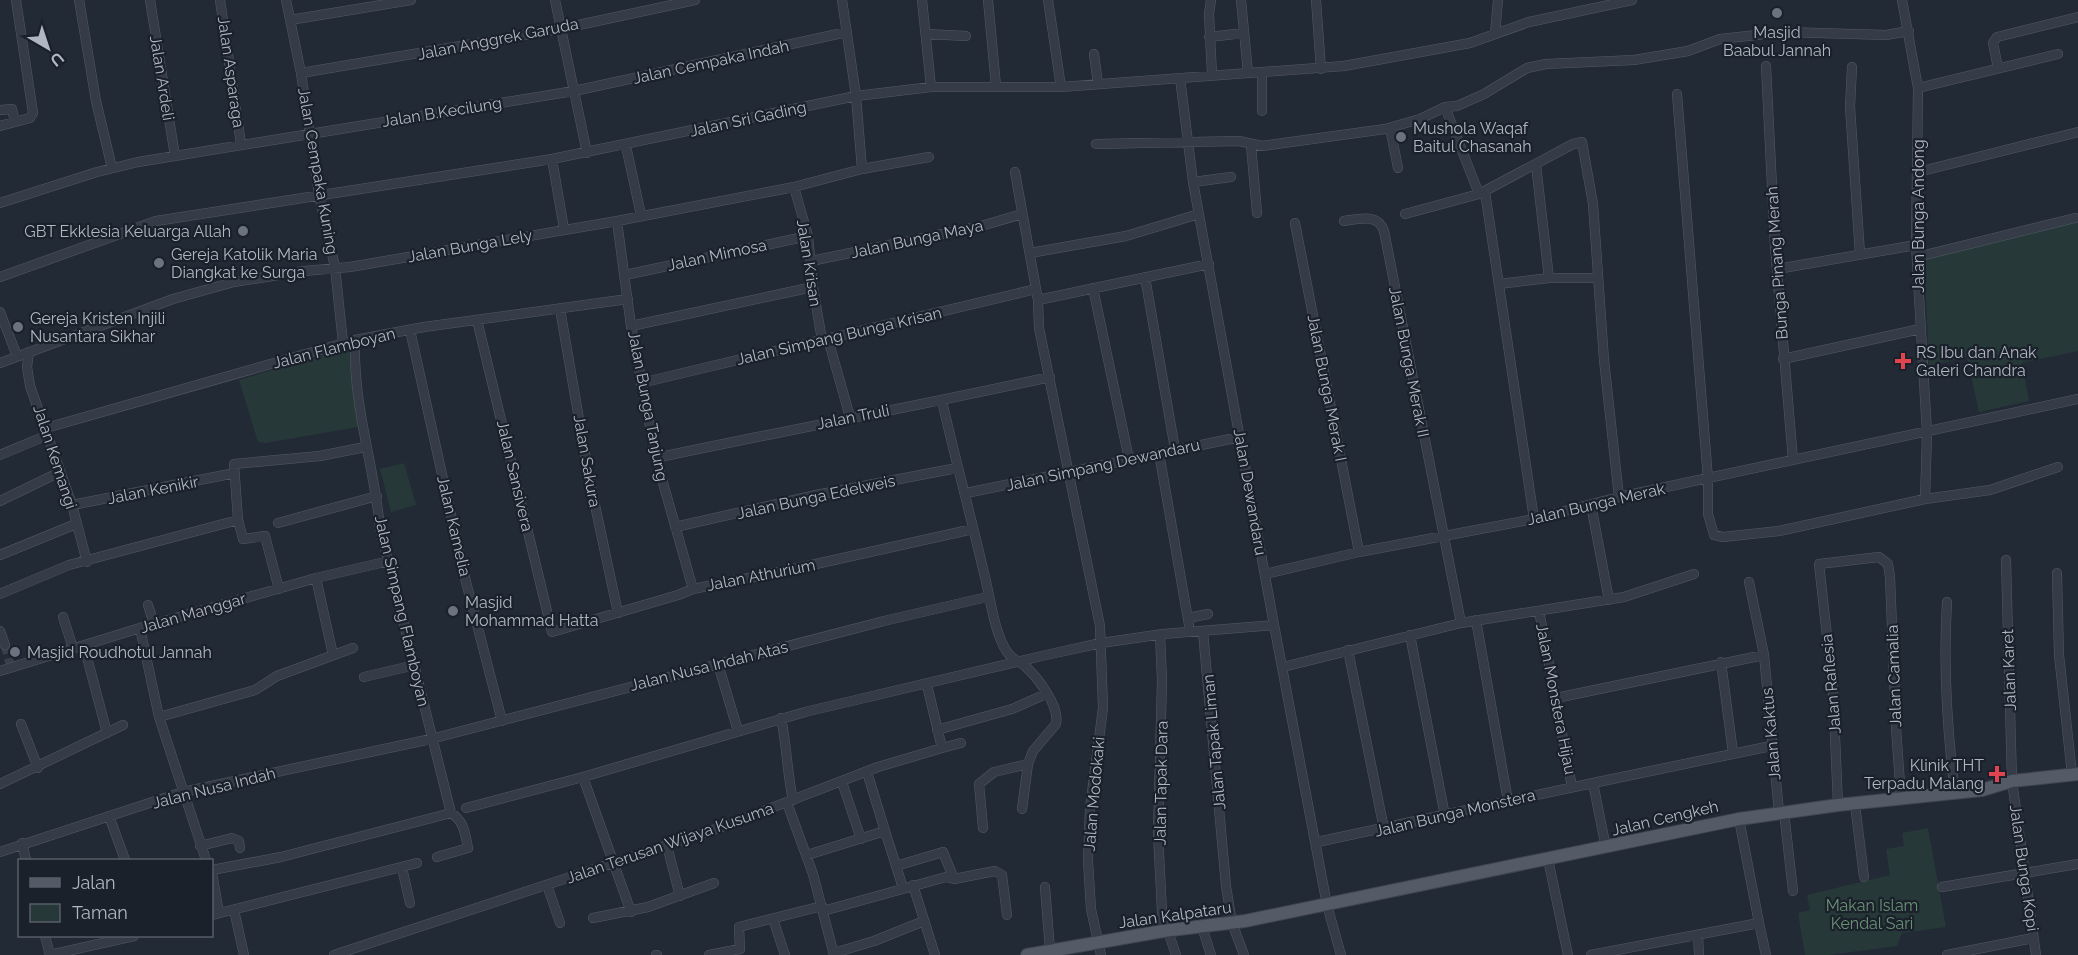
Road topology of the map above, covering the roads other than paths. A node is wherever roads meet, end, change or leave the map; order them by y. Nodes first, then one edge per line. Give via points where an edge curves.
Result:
1 (16, 0) edge
2 (79, 0) edge
3 (150, 0) edge
4 (220, 0) edge
5 (286, 0) edge
6 (411, 0) edge
7 (555, 0) edge
8 (695, 0) edge
9 (842, 0) edge
10 (922, 0) edge
11 (988, 0) edge
12 (1048, 0) edge
13 (1211, 0) edge
14 (1241, 0) edge
15 (1316, 0) edge
16 (1498, 0) edge
17 (1632, 0) edge
18 (1902, 0) edge
19 (2078, 17) edge
20 (290, 20) junction
21 (560, 29) junction
22 (1909, 31) junction
23 (847, 32) junction
24 (1244, 33) junction
25 (926, 34) junction
26 (1495, 34) junction
27 (966, 36) dead end
28 (1209, 37) junction
29 (1094, 54) dead end
30 (2058, 54) dead end
31 (1766, 66) dead end
32 (1852, 67) dead end
33 (1998, 68) junction
34 (1321, 69) junction
35 (1262, 72) junction
36 (301, 73) junction
37 (1248, 73) junction
38 (1212, 75) junction
39 (1180, 78) junction
40 (1098, 84) junction
41 (996, 86) junction
42 (931, 87) junction
43 (1060, 87) junction
44 (1918, 88) junction
45 (574, 91) junction
46 (1677, 94) dead end
47 (856, 96) junction
48 (1445, 107) junction
49 (0, 110) edge
50 (1262, 111) dead end
51 (15, 122) junction
52 (0, 126) edge
53 (1390, 128) junction
54 (2078, 132) edge
55 (310, 133) junction
56 (1188, 141) junction
57 (241, 144) junction
58 (1096, 144) dead end
59 (626, 146) junction
60 (1251, 146) junction
61 (587, 153) junction
62 (175, 156) junction
63 (929, 157) dead end
64 (552, 159) junction
65 (1536, 165) junction
66 (112, 168) junction
67 (1398, 168) dead end
68 (862, 169) junction
69 (1015, 172) dead end
70 (1918, 172) junction
71 (1231, 177) dead end
72 (1193, 182) junction
73 (794, 187) junction
74 (1482, 193) junction
75 (319, 195) junction
76 (0, 203) edge
77 (1257, 213) dead end
78 (1022, 214) junction
79 (1199, 214) junction
80 (1405, 214) dead end
81 (641, 215) junction
82 (2075, 218) dead end
83 (617, 221) junction
84 (1344, 221) dead end
85 (1295, 223) dead end
86 (564, 229) junction
87 (808, 236) junction
88 (1916, 245) junction
89 (1030, 253) junction
90 (1860, 254) junction
91 (1917, 257) junction
92 (811, 261) junction
93 (1209, 264) junction
94 (335, 267) junction
95 (1777, 269) junction
96 (625, 275) junction
97 (0, 277) edge
98 (1145, 277) junction
99 (1549, 278) junction
100 (1598, 278) junction
101 (1499, 284) junction
102 (813, 287) junction
103 (1093, 288) junction
104 (1036, 289) junction
105 (628, 299) junction
106 (1038, 300) junction
107 (560, 309) junction
108 (0, 312) edge
109 (477, 320) junction
110 (631, 326) junction
111 (1920, 329) junction
112 (410, 330) junction
113 (355, 340) junction
114 (825, 340) junction
115 (343, 343) junction
116 (29, 352) junction
117 (17, 356) junction
118 (1784, 359) junction
119 (0, 363) edge
120 (1050, 376) junction
121 (641, 383) junction
122 (2078, 399) edge
123 (942, 401) junction
124 (850, 417) junction
125 (47, 431) junction
126 (1927, 433) junction
127 (1240, 437) junction
128 (365, 447) junction
129 (1175, 449) junction
130 (1159, 453) junction
131 (0, 455) edge
132 (656, 458) junction
133 (1129, 459) junction
134 (1793, 460) junction
135 (2058, 467) dead end
136 (957, 468) junction
137 (1070, 471) junction
138 (60, 472) junction
139 (235, 473) junction
140 (1708, 479) junction
141 (966, 493) junction
142 (377, 496) junction
143 (1619, 497) junction
144 (1925, 499) junction
145 (0, 501) edge
146 (1591, 505) junction
147 (72, 506) junction
148 (1534, 519) junction
149 (238, 520) junction
150 (278, 523) dead end
151 (76, 524) junction
152 (675, 527) junction
153 (973, 529) junction
154 (1443, 538) junction
155 (1359, 552) junction
156 (0, 555) edge
157 (2006, 560) dead end
158 (389, 561) junction
159 (87, 562) junction
160 (1819, 564) joint
161 (2057, 573) dead end
162 (1265, 574) junction
163 (1694, 574) dead end
164 (316, 578) junction
165 (1749, 582) dead end
166 (693, 589) junction
167 (279, 590) junction
168 (0, 594) edge
169 (987, 597) junction
170 (1609, 600) junction
171 (1947, 602) dead end
172 (148, 605) dead end
173 (1539, 611) junction
174 (618, 613) junction
175 (1208, 614) dead end
176 (63, 617) dead end
177 (1476, 620) junction
178 (1461, 622) junction
179 (154, 624) junction
180 (1274, 625) junction
181 (140, 628) junction
182 (551, 631) joint
183 (1203, 632) junction
184 (1160, 635) junction
185 (1410, 635) junction
186 (1101, 643) junction
187 (84, 646) junction
188 (73, 648) junction
189 (353, 648) dead end
190 (1348, 650) junction
191 (333, 655) junction
192 (1764, 655) junction
193 (1019, 662) junction
194 (1721, 662) junction
195 (415, 664) junction
196 (718, 664) junction
197 (1283, 667) junction
198 (0, 671) edge
199 (364, 677) dead end
200 (927, 685) junction
201 (1046, 694) junction
202 (1556, 698) junction
203 (159, 717) junction
204 (781, 718) junction
205 (502, 721) junction
206 (21, 724) dead end
207 (123, 725) dead end
208 (937, 730) junction
209 (738, 731) junction
210 (107, 733) junction
211 (431, 739) junction
212 (961, 743) dead end
213 (1771, 746) junction
214 (942, 747) junction
215 (1733, 753) junction
216 (1028, 764) junction
217 (38, 768) junction
218 (867, 772) junction
219 (2075, 774) edge
220 (583, 777) junction
221 (2012, 781) junction
222 (842, 782) junction
223 (0, 783) edge
224 (1593, 783) junction
225 (1572, 787) junction
226 (183, 792) junction
227 (1955, 793) junction
228 (1901, 799) junction
229 (790, 801) junction
230 (1508, 801) junction
231 (1855, 804) junction
232 (1838, 805) junction
233 (466, 808) dead end
234 (1022, 809) dead end
235 (1781, 812) junction
236 (451, 813) junction
237 (109, 816) junction
238 (1445, 816) junction
239 (1739, 819) junction
240 (983, 828) dead end
241 (1384, 829) junction
242 (885, 831) junction
243 (861, 838) junction
244 (1317, 842) junction
245 (22, 843) junction
246 (200, 846) junction
247 (667, 846) junction
248 (240, 848) dead end
249 (1606, 848) junction
250 (0, 852) edge
251 (807, 855) junction
252 (437, 857) dead end
253 (26, 859) edge
254 (124, 859) edge
255 (205, 859) edge
256 (1548, 859) junction
257 (613, 862) junction
258 (417, 863) dead end
259 (2078, 864) edge
260 (896, 866) junction
261 (402, 867) junction
262 (213, 872) edge
263 (2023, 873) junction
264 (1864, 877) dead end
265 (954, 879) junction
266 (714, 883) dead end
267 (547, 885) junction
268 (213, 886) edge
269 (908, 886) junction
270 (1045, 887) dead end
271 (1942, 887) dead end
272 (1793, 891) dead end
273 (680, 896) junction
274 (410, 903) dead end
275 (1327, 905) junction
276 (822, 909) junction
277 (234, 910) junction
278 (632, 912) junction
279 (215, 914) edge
280 (1007, 915) dead end
281 (593, 918) dead end
282 (773, 919) junction
283 (924, 921) junction
284 (560, 923) dead end
285 (1232, 923) junction
286 (1759, 923) junction
287 (1202, 927) junction
288 (1166, 931) junction
289 (1698, 935) junction
290 (45, 937) edge
291 (130, 937) edge
292 (2033, 938) junction
293 (1099, 949) edge
294 (1050, 950) junction
295 (728, 953) edge
296 (834, 954) edge
297 (50, 955) edge
298 (244, 955) edge
299 (334, 955) edge
300 (709, 955) edge
301 (785, 955) edge
302 (935, 955) edge
303 (1027, 955) edge
304 (1176, 955) edge
305 (1211, 955) edge
306 (1244, 955) edge
307 (1341, 955) edge
308 (1568, 955) edge
309 (1591, 955) edge
310 (1699, 955) edge
311 (1766, 955) edge
312 (1947, 955) edge
313 (2036, 955) edge

1 - 51 street via 33,112 30,118
2 - 66 street
3 - 62 street, Jalan Ardeli
4 - 57 street, Jalan Asparaga
5 - 20 street, Jalan Cempaka Kuning
6 - 20 street
7 - 21 street
8 - 21 street, Jalan Anggrek Garuda
9 - 23 street
10 - 25 street
11 - 41 street
12 - 43 street
13 - 28 street
14 - 24 street
15 - 34 street
16 - 26 street
17 - 26 street, Jalan Sri Gading via 1536,20
18 - 22 street, Jalan Bunga Andong
19 - 33 street via 1997,37 1993,43
20 - 36 street, Jalan Cempaka Kuning
21 - 36 street, Jalan Anggrek Garuda
21 - 45 street
22 - 44 street, Jalan Bunga Andong
22 - 48 street via 1886,35 1785,32 1720,39 1688,51 1635,60 1546,64 1527,68 1457,106
23 - 45 street, Jalan Cempaka Indah
23 - 47 street
24 - 28 street
24 - 37 street
25 - 27 street
25 - 42 street
26 - 34 street, Jalan Sri Gading via 1470,43
28 - 38 street
29 - 40 street
30 - 33 street
31 - 95 street, Bunga Pinang Merah
32 - 90 street via 1850,107
33 - 44 street
34 - 35 street, Jalan Sri Gading
35 - 37 street, Jalan Sri Gading
35 - 50 street
36 - 55 street, Jalan Cempaka Kuning
37 - 38 street, Jalan Sri Gading
38 - 39 street, Jalan Sri Gading
39 - 40 street, Jalan Sri Gading
39 - 56 street, Jalan Dewandaru
40 - 43 street, Jalan Sri Gading
41 - 42 street, Jalan Sri Gading
41 - 43 street, Jalan Sri Gading
42 - 47 street, Jalan Sri Gading
44 - 70 street, Jalan Bunga Andong
45 - 55 street, Jalan B.Kecilung
45 - 61 street
46 - 140 street
47 - 59 street, Jalan Sri Gading
47 - 68 street
48 - 53 street
48 - 74 street
49 - 51 street via 12,109
51 - 52 street
53 - 60 street
53 - 67 street
54 - 70 street
55 - 57 street, Jalan B.Kecilung
55 - 75 street, Jalan Cempaka Kuning
56 - 58 street
56 - 60 street via 1239,141
56 - 72 street, Jalan Dewandaru
57 - 62 street, Jalan B.Kecilung
59 - 61 street, Jalan Sri Gading
59 - 81 street
60 - 77 street
61 - 64 street, Jalan Sri Gading
62 - 66 street
63 - 68 street, Jalan Bunga Lely
64 - 75 street, Jalan Sri Gading
64 - 86 street
65 - 74 street
65 - 99 street
65 - 100 street via 1573,144 1583,143 1593,204
66 - 76 street
68 - 73 street, Jalan Bunga Lely
69 - 78 street, Jalan Modokaki
70 - 88 street, Jalan Bunga Andong
71 - 72 street
72 - 79 street, Jalan Dewandaru
73 - 81 street, Jalan Bunga Lely
73 - 87 street, Jalan Krisan
74 - 80 street
74 - 101 street
75 - 94 street, Jalan Cempaka Kuning
75 - 97 street, Jalan Sri Gading via 156,221
78 - 89 street, Jalan Modokaki
78 - 92 street, Jalan Bunga Maya
79 - 89 street via 1126,236
79 - 93 street, Jalan Dewandaru
81 - 83 street, Jalan Bunga Lely
82 - 91 street
83 - 86 street, Jalan Bunga Lely
83 - 96 street, Jalan Bunga Tanjung
84 - 154 street, Jalan Bunga Merak II via 1370,218 1381,223 1384,231
85 - 155 street, Jalan Bunga Merak I
86 - 94 street, Jalan Bunga Lely
87 - 92 street, Jalan Krisan
87 - 96 street, Jalan Mimosa
88 - 90 street
88 - 91 street, Jalan Bunga Andong
89 - 104 street, Jalan Modokaki
90 - 95 street
91 - 111 street, Jalan Bunga Andong
92 - 102 street, Jalan Krisan
93 - 98 street
93 - 127 street, Jalan Dewandaru
94 - 115 street, Jalan Cempaka Kuning
94 - 116 street, Jalan Bunga Lely via 205,289
95 - 118 street, Bunga Pinang Merah
96 - 105 street, Jalan Bunga Tanjung
98 - 103 street
98 - 129 street
99 - 100 street
99 - 101 street
100 - 143 street
101 - 148 street
102 - 110 street
102 - 114 street, Jalan Krisan
103 - 106 street
103 - 133 street
104 - 106 street, Jalan Modokaki
104 - 114 street, Jalan Simpang Bunga Krisan
105 - 107 street, Jalan Flamboyan
105 - 110 street, Jalan Bunga Tanjung
106 - 120 street, Jalan Modokaki via 1039,328
107 - 109 street, Jalan Flamboyan
107 - 174 street, Jalan Sakura
108 - 117 street
109 - 112 street, Jalan Flamboyan
109 - 182 street, Jalan Sansivera
110 - 121 street, Jalan Bunga Tanjung
111 - 118 street
111 - 126 street, Jalan Bunga Andong
112 - 113 street, Jalan Flamboyan
112 - 205 street, Jalan Kamelia via 465,578
113 - 115 street, Jalan Flamboyan
113 - 128 street, Jalan Simpang Flamboyan
114 - 121 street, Jalan Simpang Bunga Krisan
114 - 124 street, Jalan Krisan
115 - 125 street, Jalan Flamboyan
116 - 117 street, Jalan Bunga Lely
116 - 125 street, Jalan Kemangi via 30,386
117 - 119 street, Jalan Bunga Lely
118 - 134 street, Bunga Pinang Merah
120 - 123 street, Jalan Truli
120 - 137 street, Jalan Modokaki
121 - 132 street, Jalan Bunga Tanjung
122 - 126 street, Jalan Bunga Merak
123 - 124 street, Jalan Truli
123 - 136 street
124 - 132 street, Jalan Truli
125 - 131 street, Jalan Flamboyan
125 - 138 street, Jalan Kemangi
126 - 134 street, Jalan Bunga Merak
126 - 144 street, Jalan Bunga Andong
127 - 129 street, Jalan Simpang Dewandaru
127 - 162 street, Jalan Dewandaru
128 - 139 street, Jalan Kenikir via 320,456 235,463
128 - 142 street, Jalan Simpang Flamboyan
129 - 130 street, Jalan Simpang Dewandaru
130 - 133 street, Jalan Simpang Dewandaru
130 - 175 street via 1188,621
132 - 152 street, Jalan Bunga Tanjung
133 - 137 street, Jalan Simpang Dewandaru
134 - 140 street, Jalan Bunga Merak
135 - 144 street via 1990,490
136 - 141 street
136 - 152 street, Jalan Bunga Edelweis
137 - 141 street, Jalan Simpang Dewandaru
137 - 186 street, Jalan Modokaki via 1095,592
138 - 145 street
138 - 147 street, Jalan Kemangi
139 - 147 street, Jalan Kenikir
139 - 149 street
140 - 143 street, Jalan Bunga Merak
140 - 144 street via 1711,529 1714,535 1723,537 1779,531
141 - 153 street
142 - 150 street
142 - 158 street, Jalan Simpang Flamboyan
143 - 146 street, Jalan Bunga Merak
146 - 148 street, Jalan Bunga Merak
146 - 170 street
147 - 151 street, Jalan Kemangi
148 - 154 street, Jalan Bunga Merak
149 - 159 street
149 - 167 street via 243,539 265,537
151 - 156 street
151 - 159 street, Jalan Kemangi
152 - 166 street, Jalan Bunga Tanjung
153 - 166 street, Jalan Athurium
153 - 169 street
154 - 155 street, Jalan Bunga Merak
154 - 178 street, Jalan Bunga Merak II
155 - 162 street, Jalan Bunga Merak
157 - 221 street, Jalan Karet
158 - 164 street, Jalan Manggar
158 - 195 street, Jalan Simpang Flamboyan
159 - 168 street via 69,565
160 - 228 street, Jalan Camalia via 1879,557 1888,564
160 - 232 street, Jalan Raflesia via 1833,690
161 - 219 street via 2059,655
162 - 180 street, Jalan Dewandaru
163 - 170 street
164 - 167 street, Jalan Manggar
164 - 191 street
165 - 192 street, Jalan Kaktus
166 - 174 street, Jalan Athurium
167 - 179 street, Jalan Manggar
169 - 193 street via 1007,652
169 - 196 street, Jalan Nusa Indah Atas
170 - 173 street
171 - 227 street via 1945,719
172 - 179 street
173 - 177 street
173 - 202 street, Jalan Monstera Hijau
174 - 182 street, Jalan Athurium
176 - 188 street
177 - 178 street
177 - 230 street
178 - 185 street
179 - 181 street, Jalan Manggar
180 - 183 street
180 - 197 street, Jalan Dewandaru
181 - 187 street, Jalan Manggar
181 - 203 street
183 - 184 street
183 - 285 street, Jalan Tapak Liman via 1223,865
184 - 186 street
184 - 288 street, Jalan Tapak Dara via 1158,834
185 - 190 street
185 - 238 street
186 - 193 street
186 - 293 street, Jalan Modokaki via 1103,708 1090,808 1088,861
187 - 188 street, Jalan Manggar
187 - 210 street
188 - 198 street, Jalan Manggar
189 - 191 street
190 - 197 street
190 - 241 street
191 - 203 street via 277,676 255,690
192 - 194 street
192 - 213 street, Jalan Kaktus
193 - 200 street
193 - 201 street
194 - 202 street
194 - 215 street
195 - 199 street
195 - 211 street, Jalan Simpang Flamboyan
196 - 205 street, Jalan Nusa Indah Atas
196 - 209 street
197 - 244 street, Jalan Dewandaru
200 - 204 street
200 - 208 street
201 - 208 street via 1012,710
201 - 216 street via 1055,709 1056,724 1033,751
202 - 225 street, Jalan Monstera Hijau
203 - 226 street
204 - 209 street
204 - 229 street
205 - 211 street, Jalan Nusa Indah Atas
206 - 217 street
207 - 210 street
208 - 214 street
209 - 220 street
210 - 217 street
211 - 226 street, Jalan Nusa Indah
211 - 236 street, Jalan Simpang Flamboyan
212 - 214 street, Jalan Terusan Wijaya Kusuma
213 - 215 street, Jalan Bunga Monstera
213 - 235 street, Jalan Kaktus
214 - 218 street, Jalan Terusan Wijaya Kusuma
215 - 224 street, Jalan Bunga Monstera
216 - 234 street
216 - 240 street via 994,772 979,784
217 - 223 street
218 - 222 street, Jalan Terusan Wijaya Kusuma
218 - 242 street
219 - 221 main road, Jalan Cengkeh
220 - 233 street
220 - 257 street
221 - 227 main road, Jalan Cengkeh
221 - 263 street, Jalan Bunga Kopi
222 - 229 street, Jalan Terusan Wijaya Kusuma
222 - 243 street
224 - 225 street, Jalan Bunga Monstera
224 - 249 street
225 - 230 street, Jalan Bunga Monstera
226 - 237 street, Jalan Nusa Indah
226 - 246 street
227 - 228 main road, Jalan Cengkeh
228 - 231 main road, Jalan Cengkeh
229 - 247 street, Jalan Terusan Wijaya Kusuma
229 - 251 street
230 - 238 street, Jalan Bunga Monstera
231 - 232 main road, Jalan Cengkeh
231 - 264 street
232 - 235 main road, Jalan Cengkeh
235 - 239 main road, Jalan Cengkeh
235 - 272 street, Jalan Kaktus
236 - 252 street, Jalan Simpang Flamboyan via 464,826 468,848
236 - 262 street
237 - 245 street, Jalan Nusa Indah
237 - 254 street
238 - 241 street, Jalan Bunga Monstera
239 - 249 main road, Jalan Cengkeh
239 - 286 street
241 - 244 street, Jalan Bunga Monstera
242 - 243 street
242 - 260 street
243 - 251 street
244 - 275 street, Jalan Dewandaru
245 - 250 street, Jalan Nusa Indah
245 - 253 street
246 - 248 street via 232,838 238,840
246 - 255 street
247 - 257 street, Jalan Terusan Wijaya Kusuma
247 - 273 street
249 - 256 main road, Jalan Cengkeh
251 - 276 street
256 - 275 main road, Jalan Cengkeh
256 - 308 street
257 - 267 street, Jalan Terusan Wijaya Kusuma
257 - 278 street
258 - 261 street
259 - 263 street
260 - 265 street via 943,852
260 - 269 street
261 - 274 street
261 - 277 street
263 - 271 street
263 - 292 street, Jalan Bunga Kopi
265 - 269 street via 946,877
265 - 280 street via 1000,871
266 - 273 street
267 - 284 street
267 - 299 street, Jalan Terusan Wijaya Kusuma
268 - 279 street
269 - 276 street
269 - 283 street
270 - 294 street
273 - 278 street
275 - 285 main road, Jalan Kalpataru
275 - 307 street, Jalan Dewandaru
276 - 282 street
276 - 296 street
277 - 279 street
277 - 298 street
278 - 281 street
282 - 295 street via 738,928 740,948
282 - 301 street
283 - 296 street
283 - 302 street
285 - 287 main road, Jalan Kalpataru
285 - 306 street, Jalan Tapak Liman
286 - 289 street
286 - 311 street
287 - 288 main road, Jalan Kalpataru
287 - 305 street
288 - 293 main road, Jalan Kalpataru
288 - 304 street, Jalan Tapak Dara
289 - 309 street
289 - 310 street
290 - 297 street
291 - 297 street
292 - 312 street
292 - 313 street, Jalan Bunga Kopi
293 - 294 main road, Jalan Kalpataru
294 - 303 main road, Jalan Kalpataru
295 - 300 street

